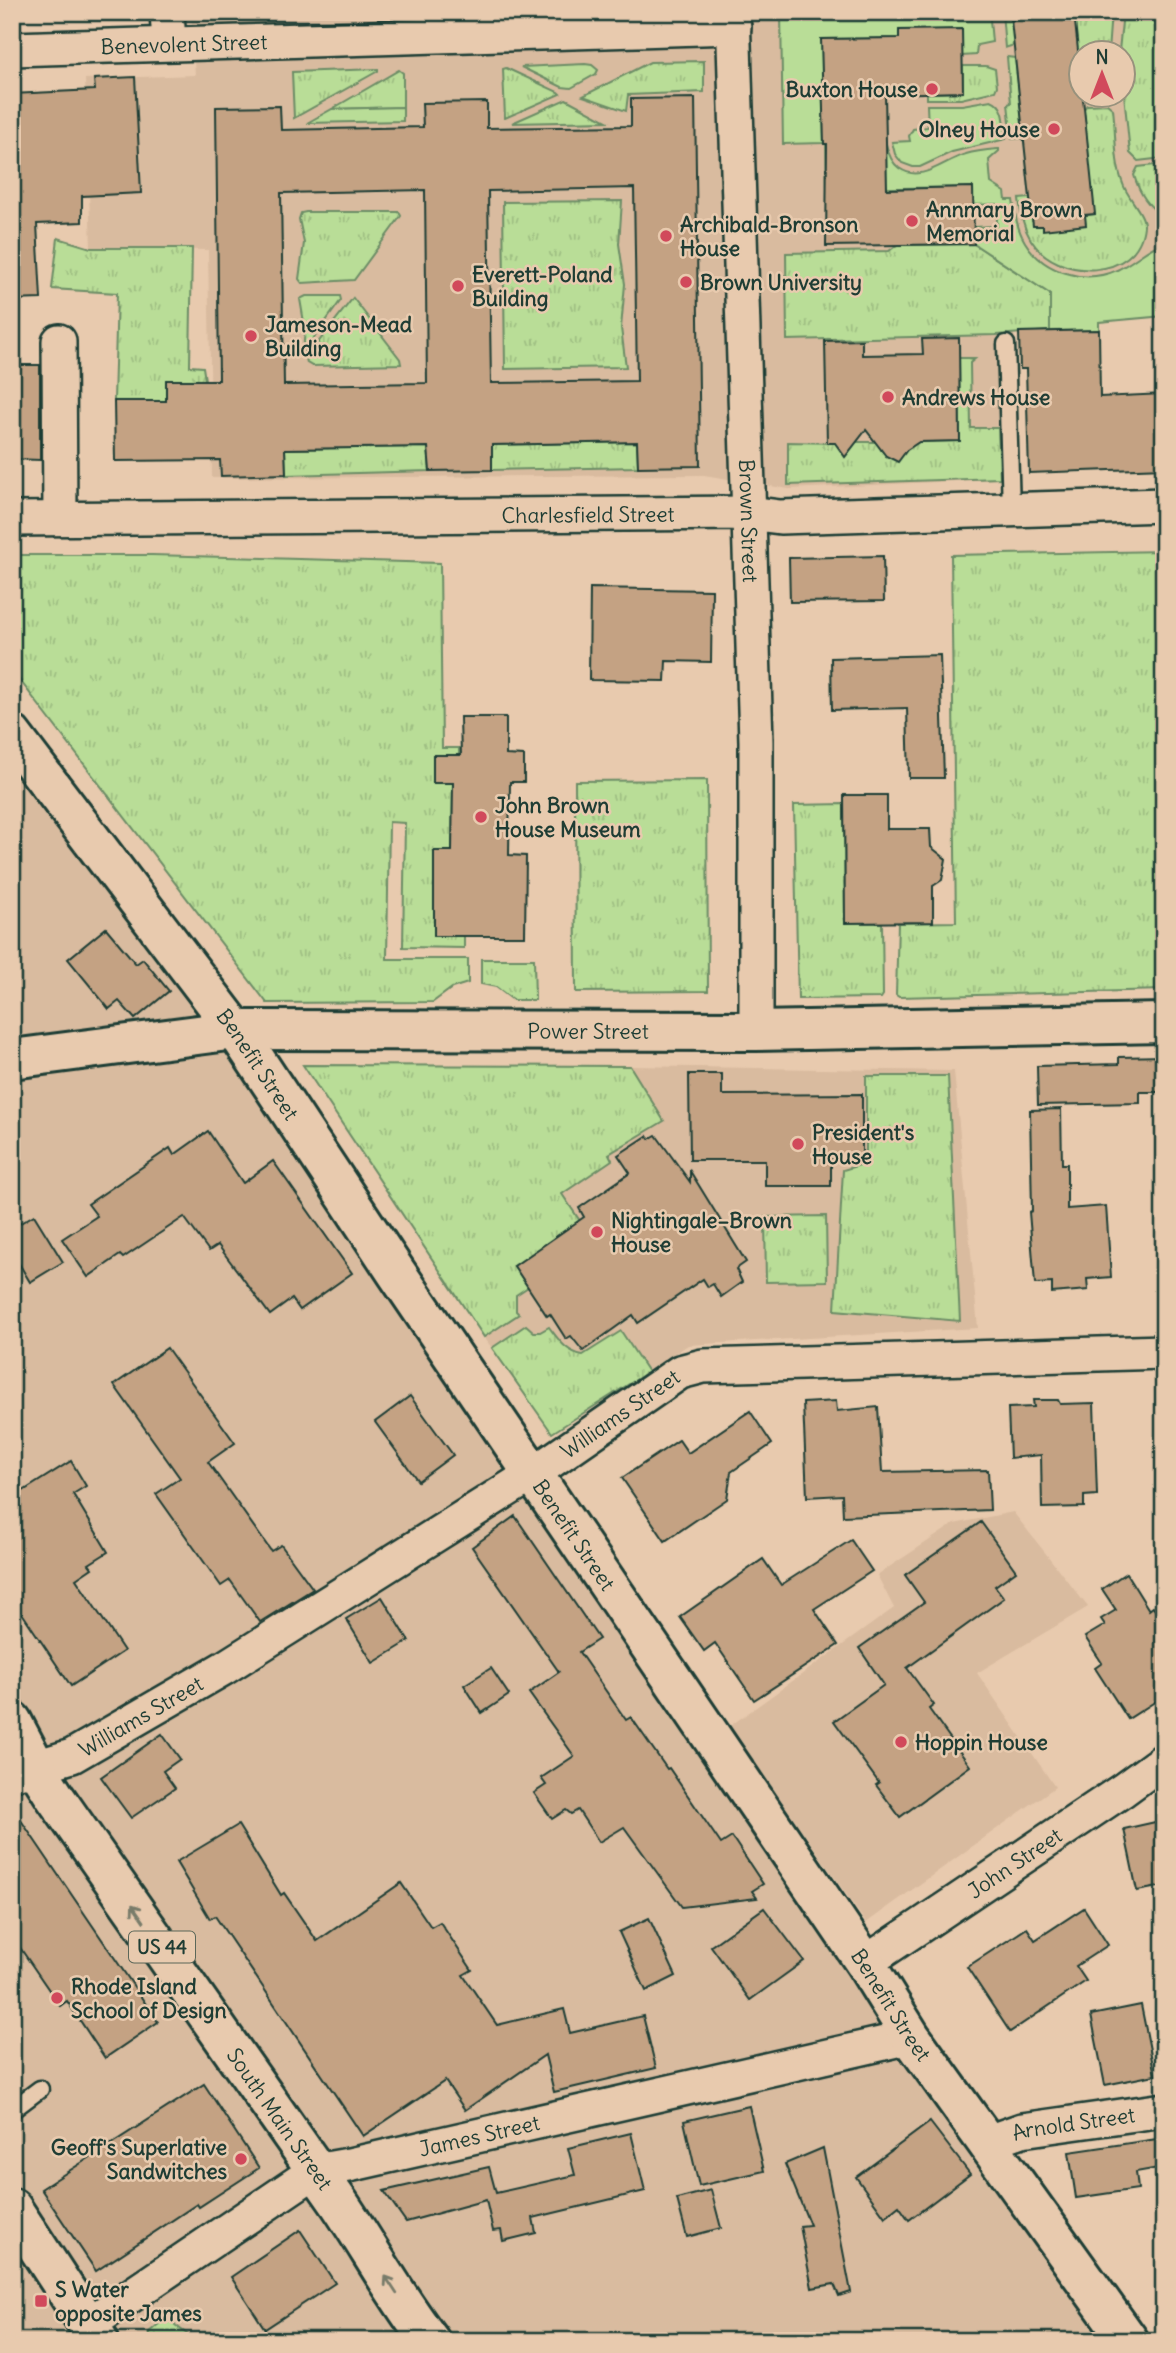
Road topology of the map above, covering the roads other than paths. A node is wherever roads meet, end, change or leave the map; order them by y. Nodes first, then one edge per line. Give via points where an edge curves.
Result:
1 (733, 20) edge
2 (168, 27) edge
3 (12, 49) edge
4 (59, 341) dead end
5 (1006, 344) dead end
6 (1164, 505) edge
7 (1011, 509) junction
8 (749, 513) junction
9 (60, 518) junction
10 (12, 519) edge
11 (12, 735) edge
12 (1164, 1023) edge
13 (236, 1030) junction
14 (755, 1031) junction
15 (12, 1059) edge
16 (1164, 1352) edge
17 (534, 1473) junction
18 (12, 1721) edge
19 (1164, 1759) edge
20 (24, 1771) edge
21 (865, 1963) junction
22 (911, 2037) junction
23 (40, 2089) dead end
24 (12, 2110) edge
25 (1164, 2110) edge
26 (985, 2143) junction
27 (315, 2171) junction
28 (12, 2208) edge
29 (94, 2332) edge
30 (430, 2341) edge
31 (1129, 2341) edge

1 - 2 street, Benevolent Street
1 - 8 street, Brown Street
2 - 3 street, Benevolent Street
4 - 9 street
5 - 7 lane
6 - 7 street, Charlesfield Street
7 - 8 street, Charlesfield Street via 780,517
8 - 9 street, Charlesfield Street
8 - 14 street, Brown Street via 756,741
9 - 10 street, Charlesfield Street
11 - 13 street, Benefit Street
12 - 14 street, Power Street
13 - 14 street, Power Street
13 - 15 street, Power Street
13 - 17 street, Benefit Street
16 - 17 street, Williams Street via 703,1366 680,1373
17 - 20 street, Williams Street via 224,1668 72,1756
17 - 21 street, Benefit Street
18 - 20 street, South Main Street / US 44
19 - 21 street, John Street
27 -> 20 street, South Main Street / US 44 via 213,2020
21 - 22 street, Benefit Street
22 - 26 street, Benefit Street
22 - 27 street, James Street
23 - 24 lane
25 - 26 street, Arnold Street via 1022,2130
26 - 31 street, Benefit Street
27 - 29 street, James Street
30 -> 27 street, South Main Street / US 44
28 - 29 street

